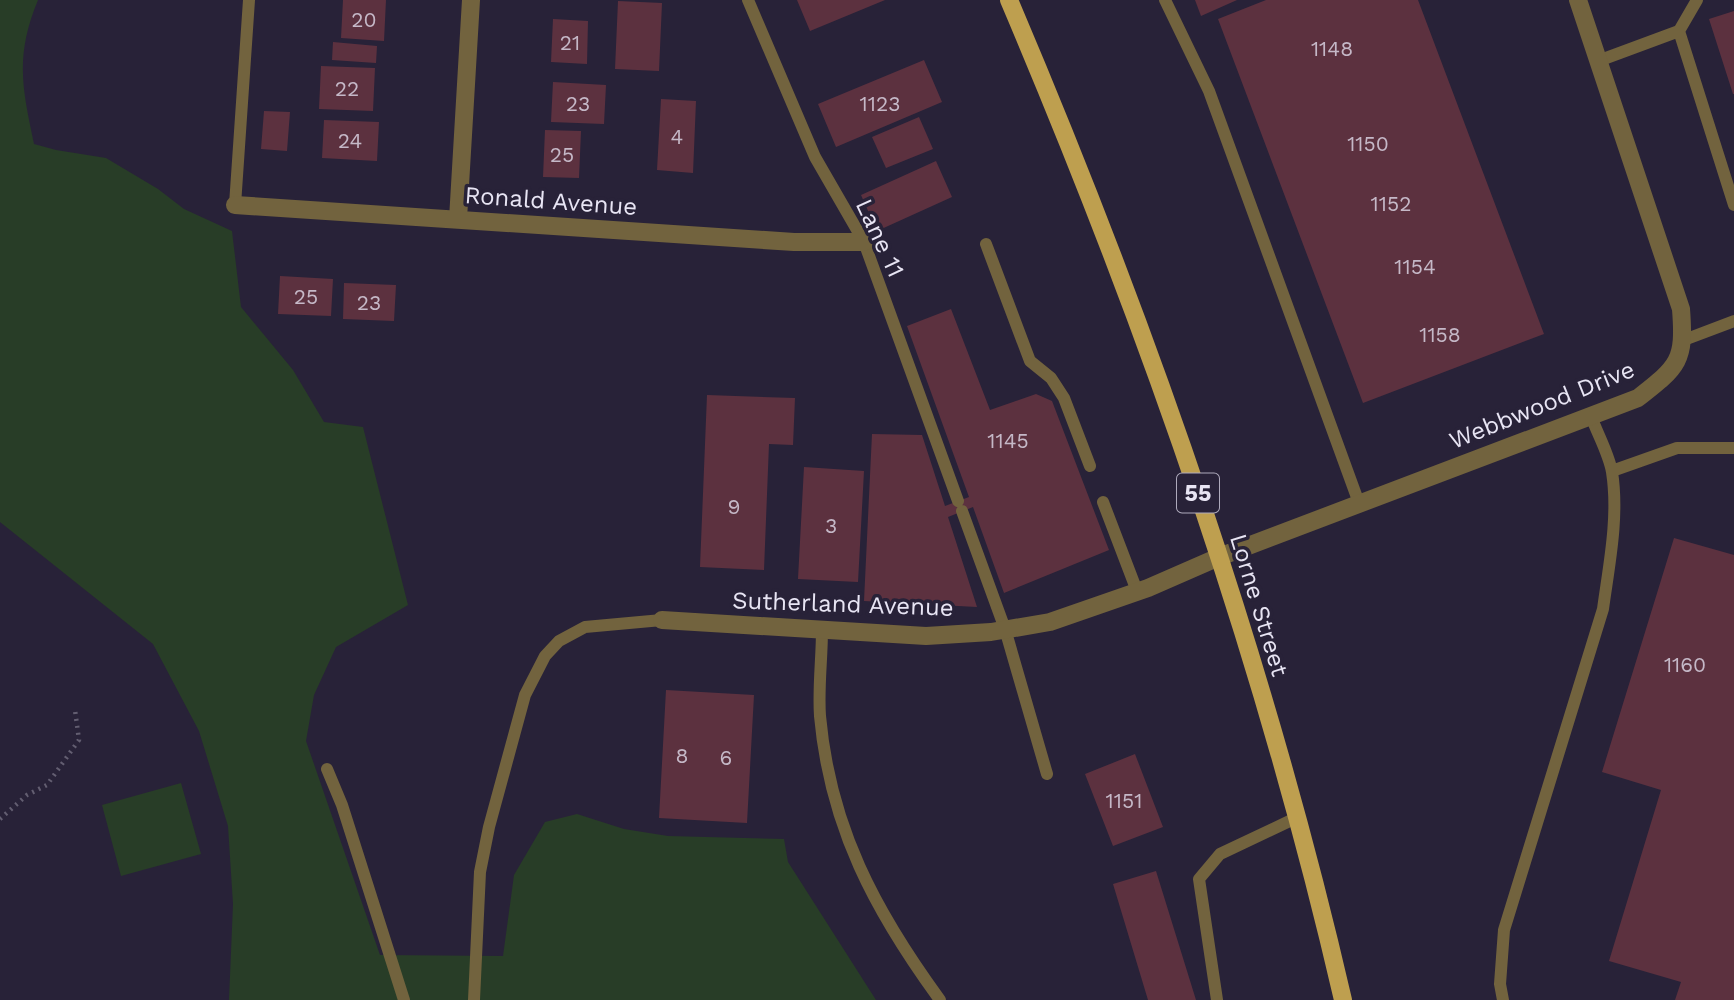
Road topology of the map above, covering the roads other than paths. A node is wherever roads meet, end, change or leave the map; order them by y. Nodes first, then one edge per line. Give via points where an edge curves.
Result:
1 (250, 0) edge
2 (471, 0) edge
3 (748, 0) edge
4 (1009, 0) edge
5 (1165, 0) edge
6 (1578, 0) edge
7 (1697, 0) edge
8 (1679, 31) junction
9 (1598, 61) junction
10 (235, 205) joint
11 (1734, 205) edge
12 (458, 219) junction
13 (864, 242) junction
14 (986, 244) dead end
15 (1734, 321) edge
16 (1684, 340) junction
17 (1591, 416) junction
18 (1734, 448) edge
19 (1090, 466) dead end
20 (1612, 471) junction
21 (1103, 502) dead end
22 (1359, 503) junction
23 (1219, 557) junction
24 (1137, 591) junction
25 (662, 620) joint
26 (1005, 629) junction
27 (822, 630) junction
28 (327, 769) dead end
29 (1047, 774) dead end
30 (1298, 817) junction
31 (404, 1000) edge
32 (474, 1000) edge
33 (940, 1000) edge
34 (1217, 1000) edge
35 (1343, 1000) edge
36 (1503, 1000) edge

1 - 10 lane
2 - 12 street
3 - 13 lane, Lane 11 via 815,157
4 - 23 main road, Lorne Street / 55 via 1162,384
5 - 22 lane via 1209,91
6 - 9 street
7 - 8 lane
8 - 9 lane
8 - 11 lane
9 - 16 street via 1681,309
10 - 12 street, Ronald Avenue
12 - 13 street, Ronald Avenue via 794,242
13 - 26 lane, Lane 11
14 - 19 lane via 1030,361 1051,378 1064,398
15 - 16 lane
16 - 17 street, Webbwood Drive via 1679,360 1663,379 1638,398
17 - 20 lane
17 - 22 street, Webbwood Drive
18 - 20 lane via 1677,448
20 - 36 lane via 1614,519 1603,609 1504,930
21 - 24 lane
22 - 23 street, Webbwood Drive
23 - 24 street, Sutherland Avenue
23 - 30 main road, Lorne Street / 55
24 - 26 street, Sutherland Avenue via 1050,622
25 - 27 street, Sutherland Avenue
25 - 32 lane via 585,627 559,641 545,656 526,695 489,827 480,872
26 - 27 street, Sutherland Avenue via 926,636
26 - 29 lane, Lane 11
27 - 33 lane via 820,713 827,768 844,834 874,899
28 - 31 lane
30 - 34 lane via 1220,855 1199,879
30 - 35 main road, Lorne Street / 55

